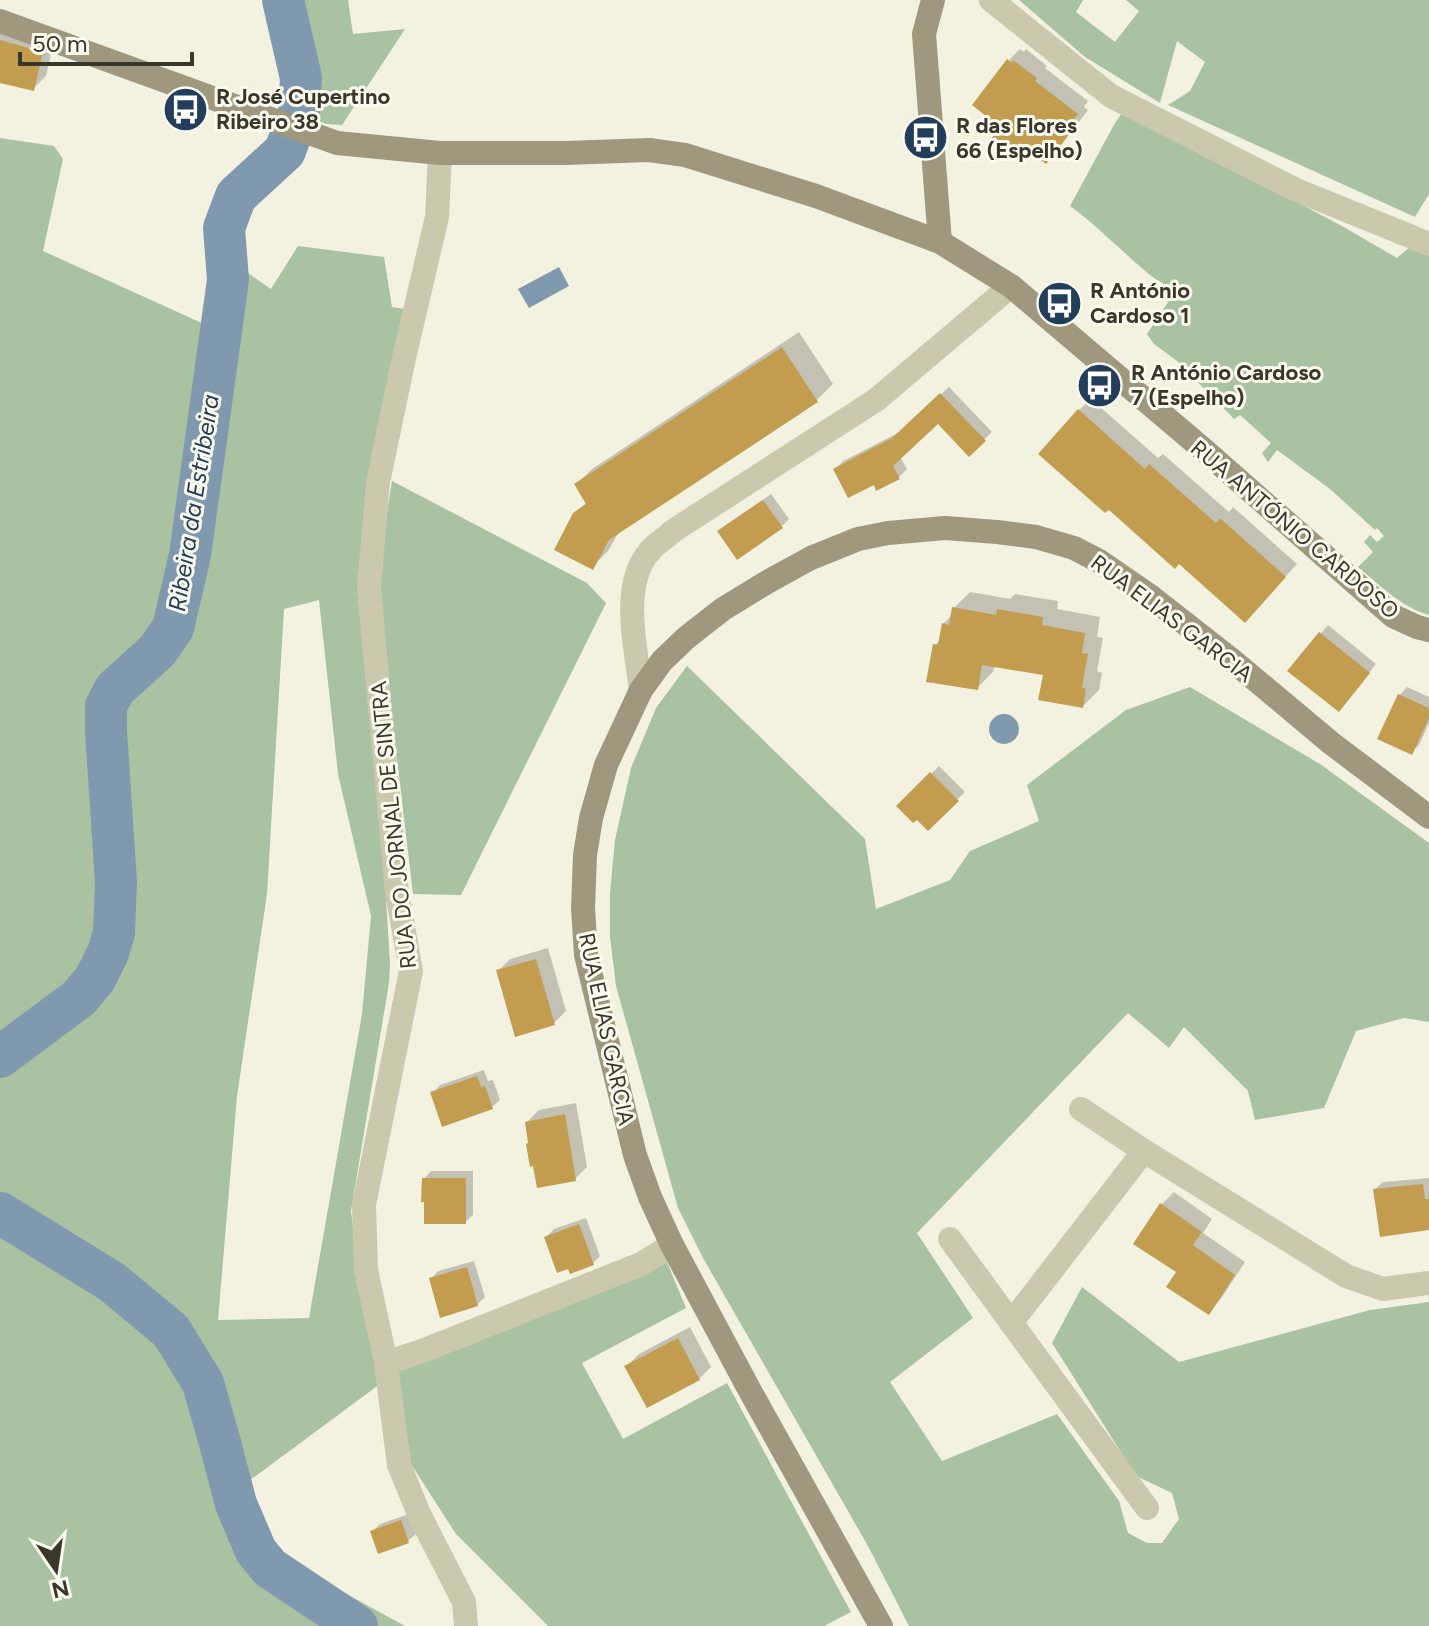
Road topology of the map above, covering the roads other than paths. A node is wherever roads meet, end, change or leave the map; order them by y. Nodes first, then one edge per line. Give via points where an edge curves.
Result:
1 (933, 0) edge
2 (991, 0) edge
3 (0, 21) edge
4 (440, 153) junction
5 (940, 242) junction
6 (1429, 244) edge
7 (1011, 286) junction
8 (1429, 630) edge
9 (641, 690) junction
10 (1429, 817) edge
11 (1081, 1109) dead end
12 (1144, 1151) junction
13 (950, 1239) dead end
14 (672, 1245) junction
15 (1429, 1283) edge
16 (1011, 1323) junction
17 (386, 1363) junction
18 (1147, 1508) dead end
19 (466, 1626) edge
20 (881, 1626) edge

1 - 5 street via 924,34
2 - 6 street via 1111,96 1294,189
3 - 4 street, RUA ANTÓNIO CARDOSO via 337,143
4 - 5 street, RUA ANTÓNIO CARDOSO via 649,150 685,155
4 - 17 street, RUA DO JORNAL DE SINTRA via 437,217 378,482 369,588 397,893 411,971 364,1205 366,1270
5 - 7 street, RUA ANTÓNIO CARDOSO
7 - 8 street, RUA ANTÓNIO CARDOSO via 1393,616
7 - 9 street via 876,400 648,552 633,586
9 - 10 street, RUA ELIAS GARCIA via 662,661 723,609 811,558 858,539 945,528 1036,537 1074,548 1150,596
9 - 14 street, RUA ELIAS GARCIA via 606,765 591,818 583,908 586,955 635,1155
11 - 12 street
12 - 15 street via 1346,1276 1383,1289
12 - 16 street
13 - 16 street
14 - 17 street via 641,1264
14 - 20 street, RUA ELIAS GARCIA
16 - 18 street
17 - 19 street, RUA DO JORNAL DE SINTRA via 399,1465 464,1602

